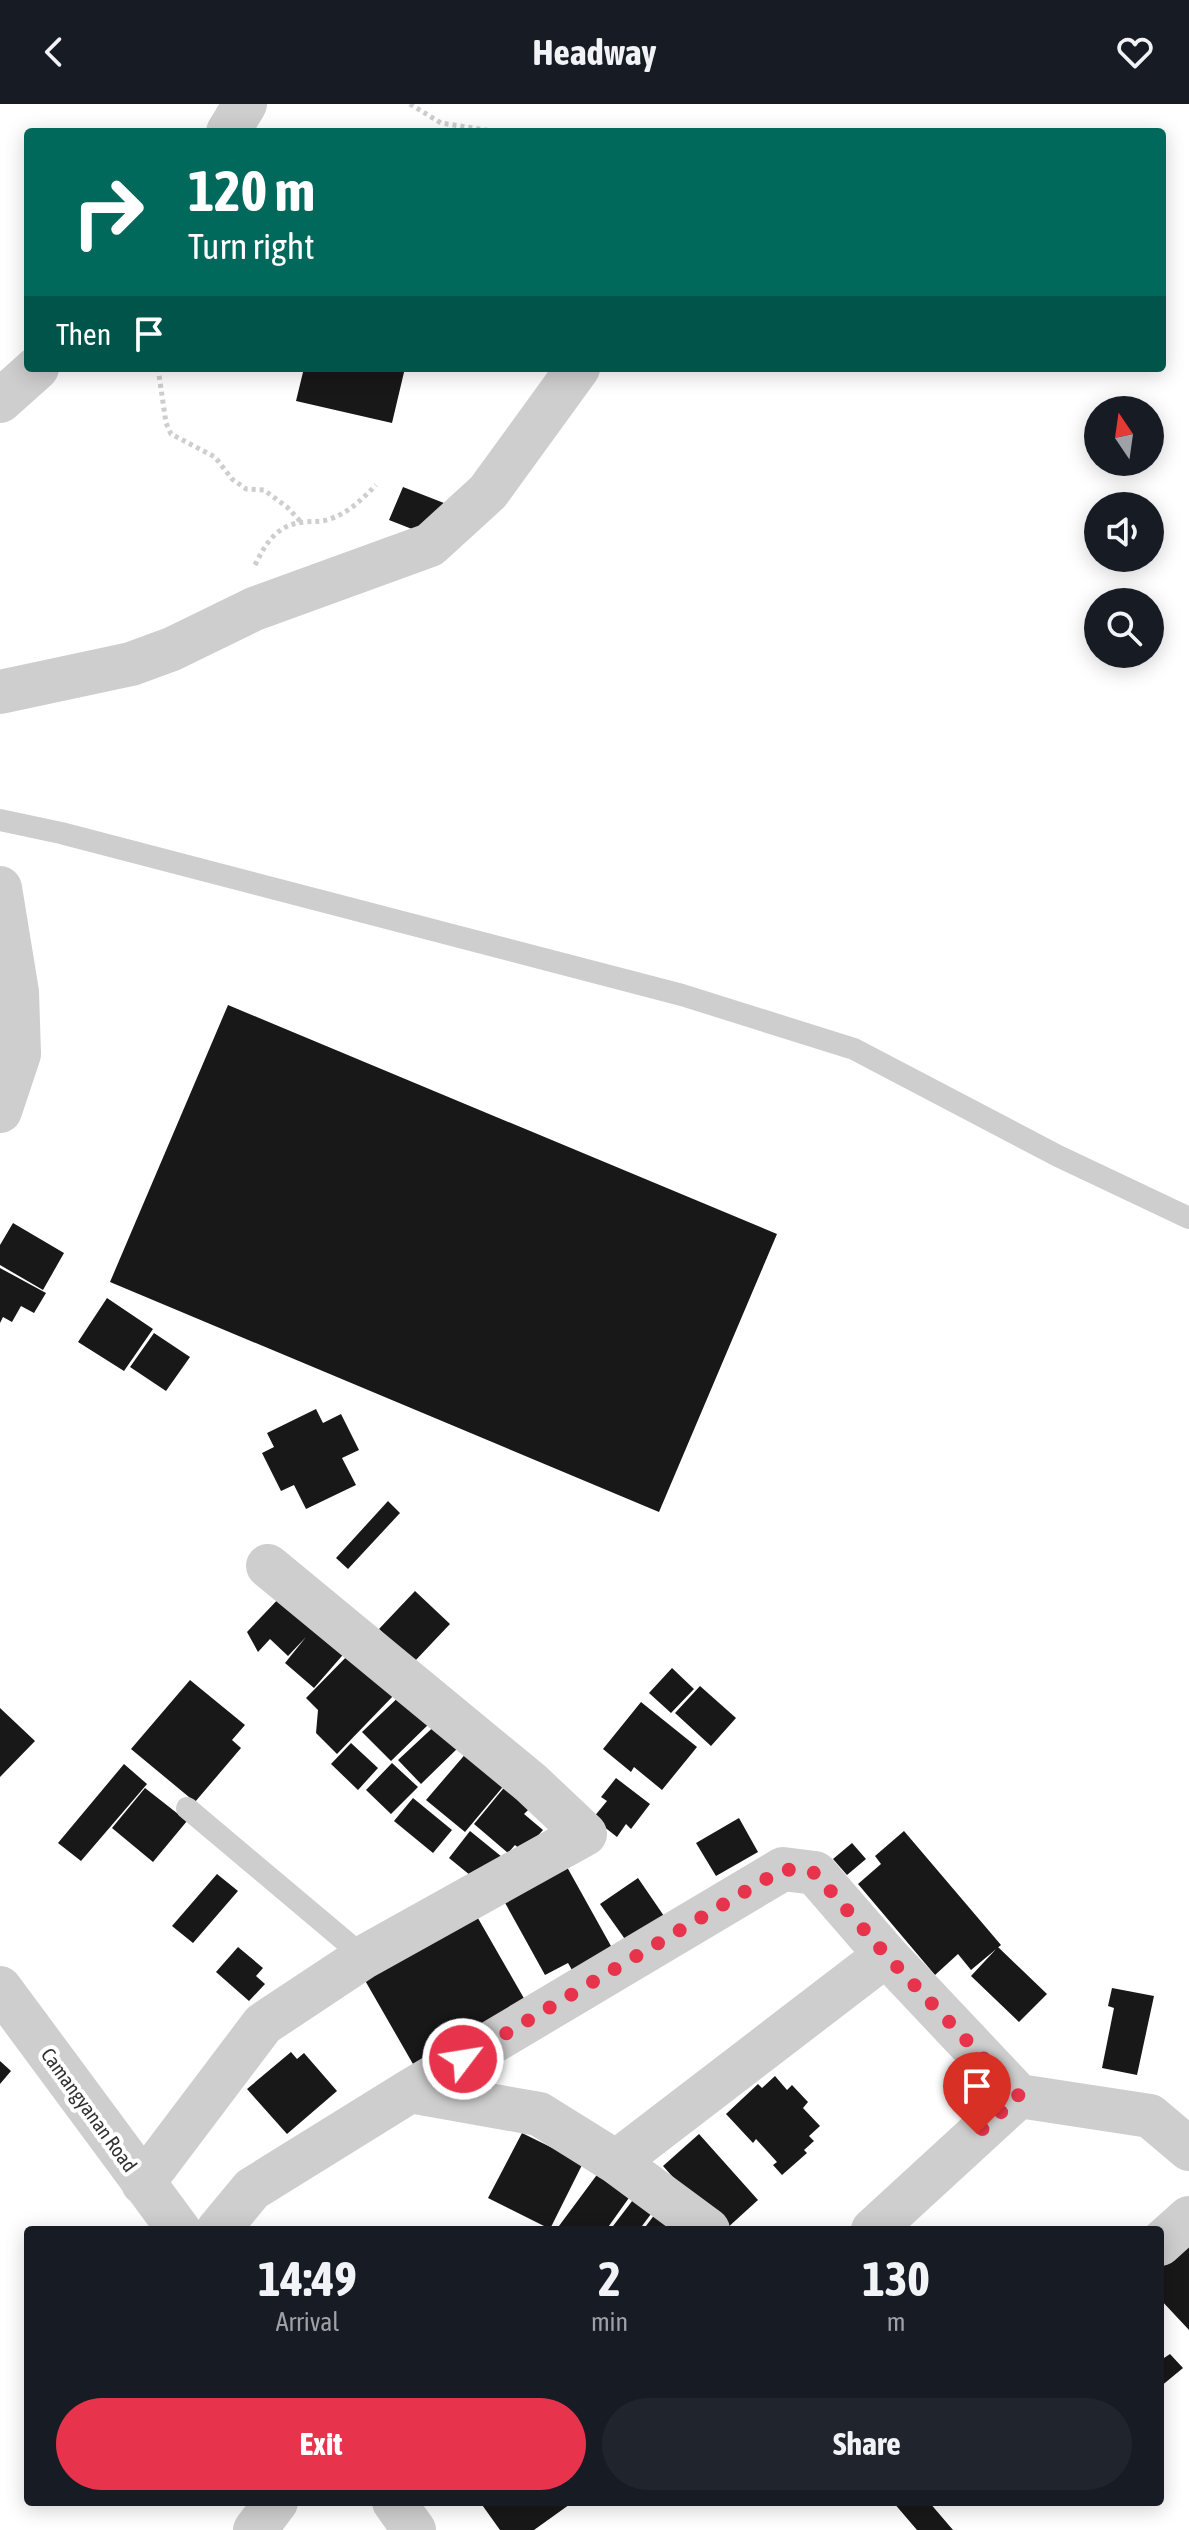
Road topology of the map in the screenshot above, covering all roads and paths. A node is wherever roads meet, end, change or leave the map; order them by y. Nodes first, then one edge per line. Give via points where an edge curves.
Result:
1 (245, 104) edge
2 (410, 104) edge
3 (230, 128) edge
4 (473, 128) edge
5 (33, 372) edge
6 (159, 372) edge
7 (575, 372) edge
8 (0, 401) edge
9 (301, 522) dead end
10 (0, 692) edge
11 (0, 820) edge
12 (0, 888) edge
13 (9, 1017) edge
14 (0, 1111) edge
15 (1189, 1218) edge
16 (268, 1566) dead end
17 (187, 1808) dead end
18 (886, 1955) junction
19 (364, 1957) junction
20 (0, 1988) edge
21 (410, 2091) junction
22 (1019, 2096) junction
23 (1189, 2149) edge
24 (616, 2162) junction
25 (143, 2183) junction
26 (1189, 2218) edge
27 (176, 2226) edge
28 (221, 2226) edge
29 (703, 2226) edge
30 (877, 2226) edge
31 (1164, 2240) edge
32 (273, 2506) edge
33 (397, 2506) edge
34 (255, 2530) edge
35 (414, 2530) edge

1 - 3 street
2 - 4 path via 441,123
5 - 8 street
6 - 9 path via 171,434 215,457 246,489 264,490
7 - 10 street via 488,492 430,545 254,609 131,664
11 - 15 lane via 682,995 854,1049
12 - 13 street via 17,992
13 - 14 street via 19,1054
16 - 19 street via 531,1783 585,1834
17 - 19 lane
18 - 21 street via 815,1873 783,1869
18 - 22 street
18 - 24 street
19 - 25 street via 263,2024
20 - 25 street, Camangyanan Road
21 - 24 street via 539,2114
21 - 28 street via 252,2189
22 - 23 street via 1150,2116
22 - 30 street
24 - 29 street
25 - 27 street, Camangyanan Road
26 - 31 street
32 - 34 street
33 - 35 street

